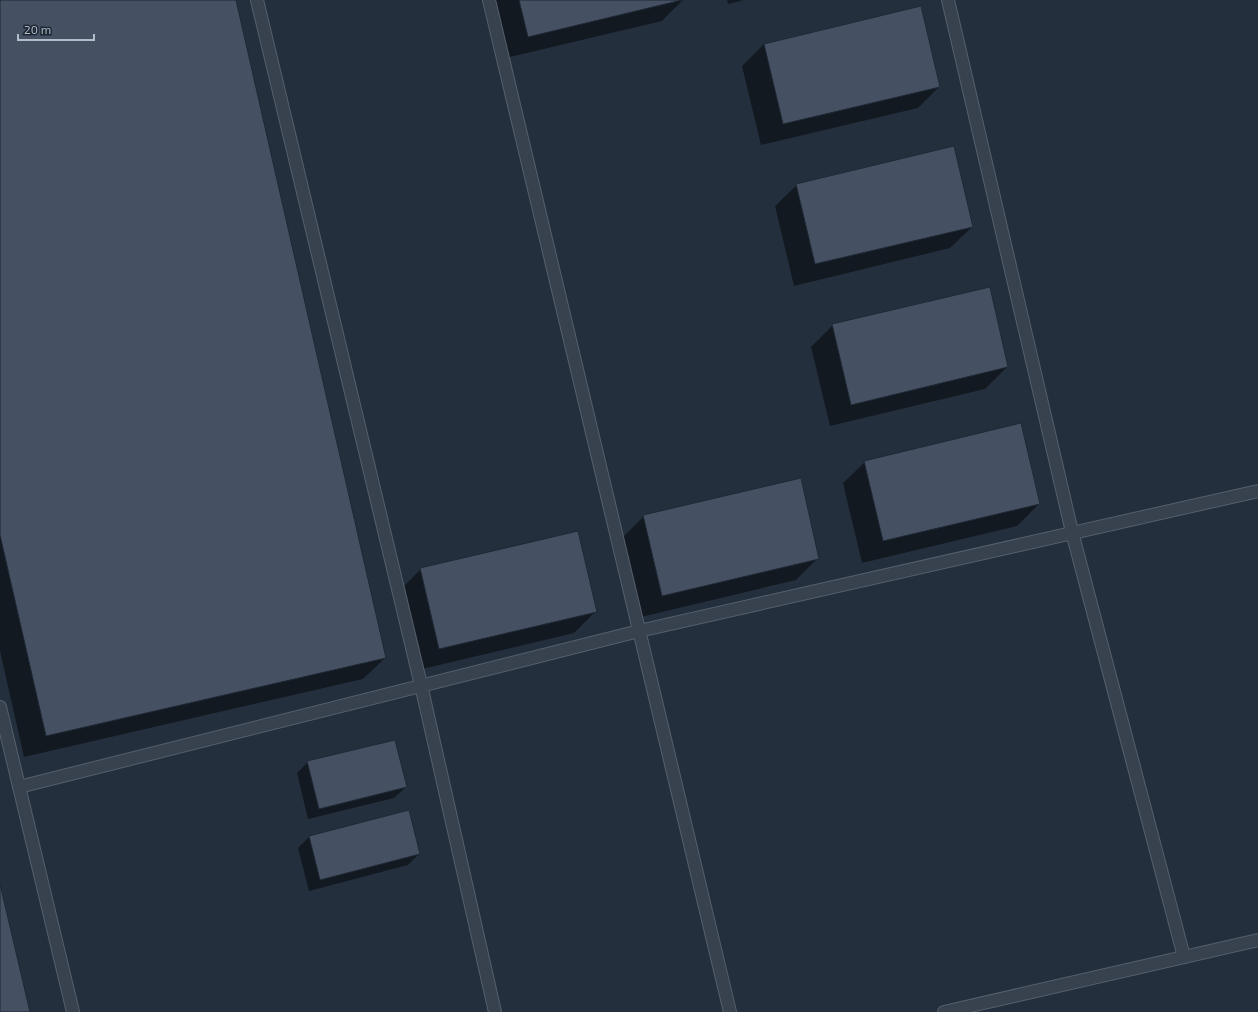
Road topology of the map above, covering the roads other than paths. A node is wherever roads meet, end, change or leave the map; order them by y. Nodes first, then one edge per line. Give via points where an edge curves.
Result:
1 (257, 0) edge
2 (489, 0) edge
3 (948, 0) edge
4 (1258, 491) edge
5 (1072, 532) junction
6 (639, 631) junction
7 (421, 685) junction
8 (0, 707) edge
9 (19, 787) junction
10 (1258, 940) edge
11 (1184, 957) junction
12 (73, 1012) edge
13 (495, 1012) edge
14 (730, 1012) edge
15 (944, 1012) edge

1 - 7 lane
2 - 6 lane
3 - 5 lane
4 - 5 lane
5 - 6 lane
5 - 11 lane
6 - 7 lane
6 - 14 lane
7 - 9 lane
7 - 13 lane
8 - 9 lane
9 - 12 lane
10 - 11 lane
11 - 15 lane

